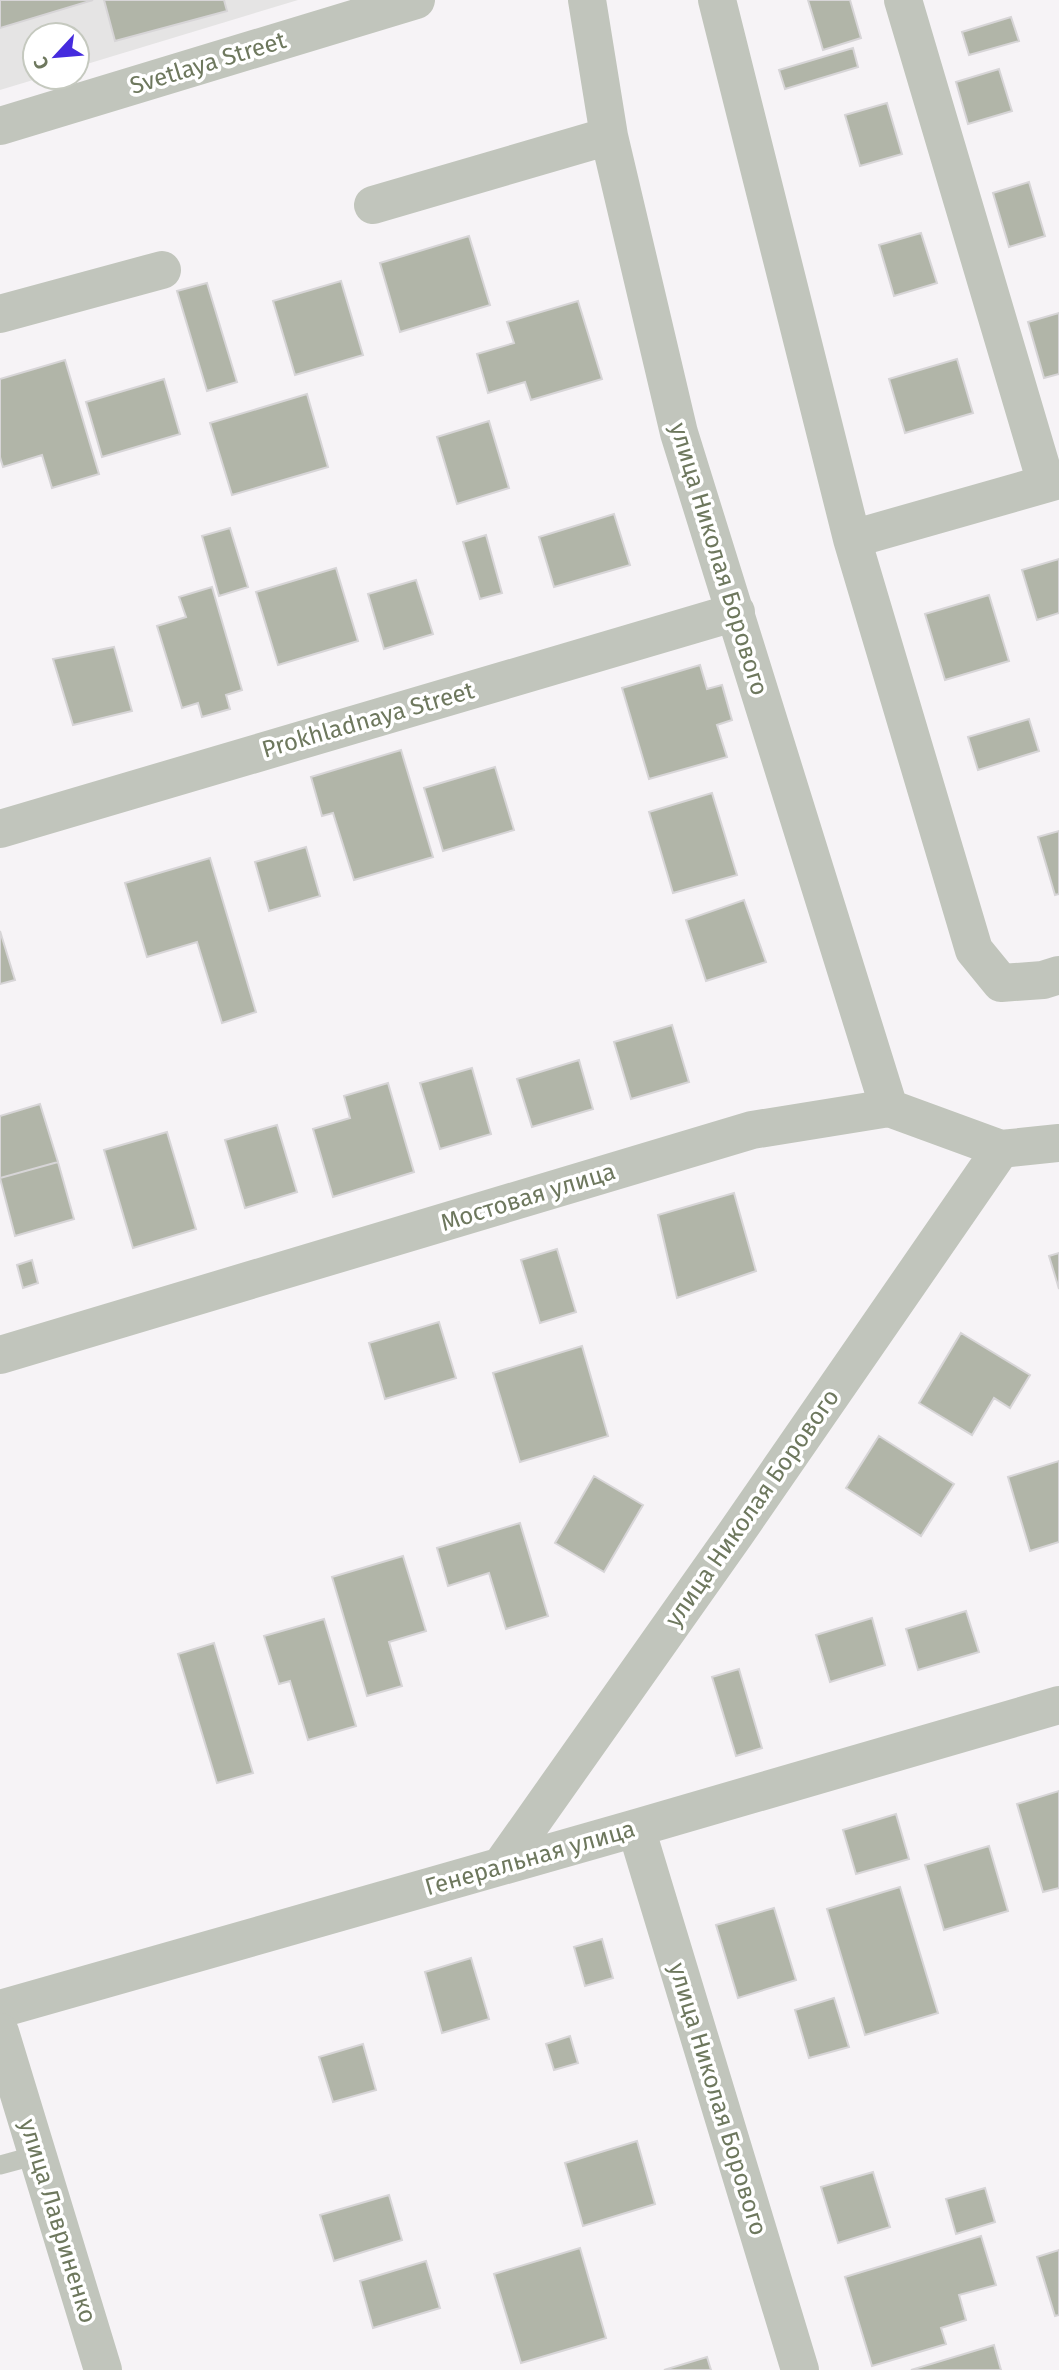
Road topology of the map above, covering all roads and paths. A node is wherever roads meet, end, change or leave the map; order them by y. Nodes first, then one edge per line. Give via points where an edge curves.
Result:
1 (416, 0) edge
2 (587, 0) edge
3 (717, 0) edge
4 (903, 0) edge
5 (0, 126) edge
6 (609, 136) junction
7 (373, 205) dead end
8 (162, 270) dead end
9 (0, 314) edge
10 (1053, 481) edge
11 (852, 539) junction
12 (736, 612) junction
13 (0, 829) edge
14 (1059, 975) edge
15 (889, 1108) junction
16 (1059, 1143) edge
17 (1001, 1149) junction
18 (0, 1355) edge
19 (1059, 1705) edge
20 (636, 1828) junction
21 (501, 1866) junction
22 (0, 2009) edge
23 (0, 2032) edge
24 (37, 2155) junction
25 (0, 2165) edge
26 (103, 2370) edge
27 (800, 2370) edge

1 - 5 street, Svetlaya Street
2 - 6 street, улица Николая Борового
3 - 11 street
4 - 10 street
6 - 7 street
6 - 12 street, улица Николая Борового via 678,433
8 - 9 street
10 - 11 street
11 - 14 street via 974,950 1000,983
12 - 13 street, Prokhladnaya Street
12 - 15 street, улица Николая Борового
15 - 17 street, Мостовая улица
15 - 18 street, Мостовая улица via 752,1130
16 - 17 street, Мостовая улица
17 - 21 street, улица Николая Борового
19 - 20 street, Генеральная улица
20 - 21 street, Генеральная улица
20 - 27 street, улица Николая Борового
21 - 22 street, Генеральная улица
23 - 24 street, улица Лавриненко
24 - 25 lane
24 - 26 street, улица Лавриненко

